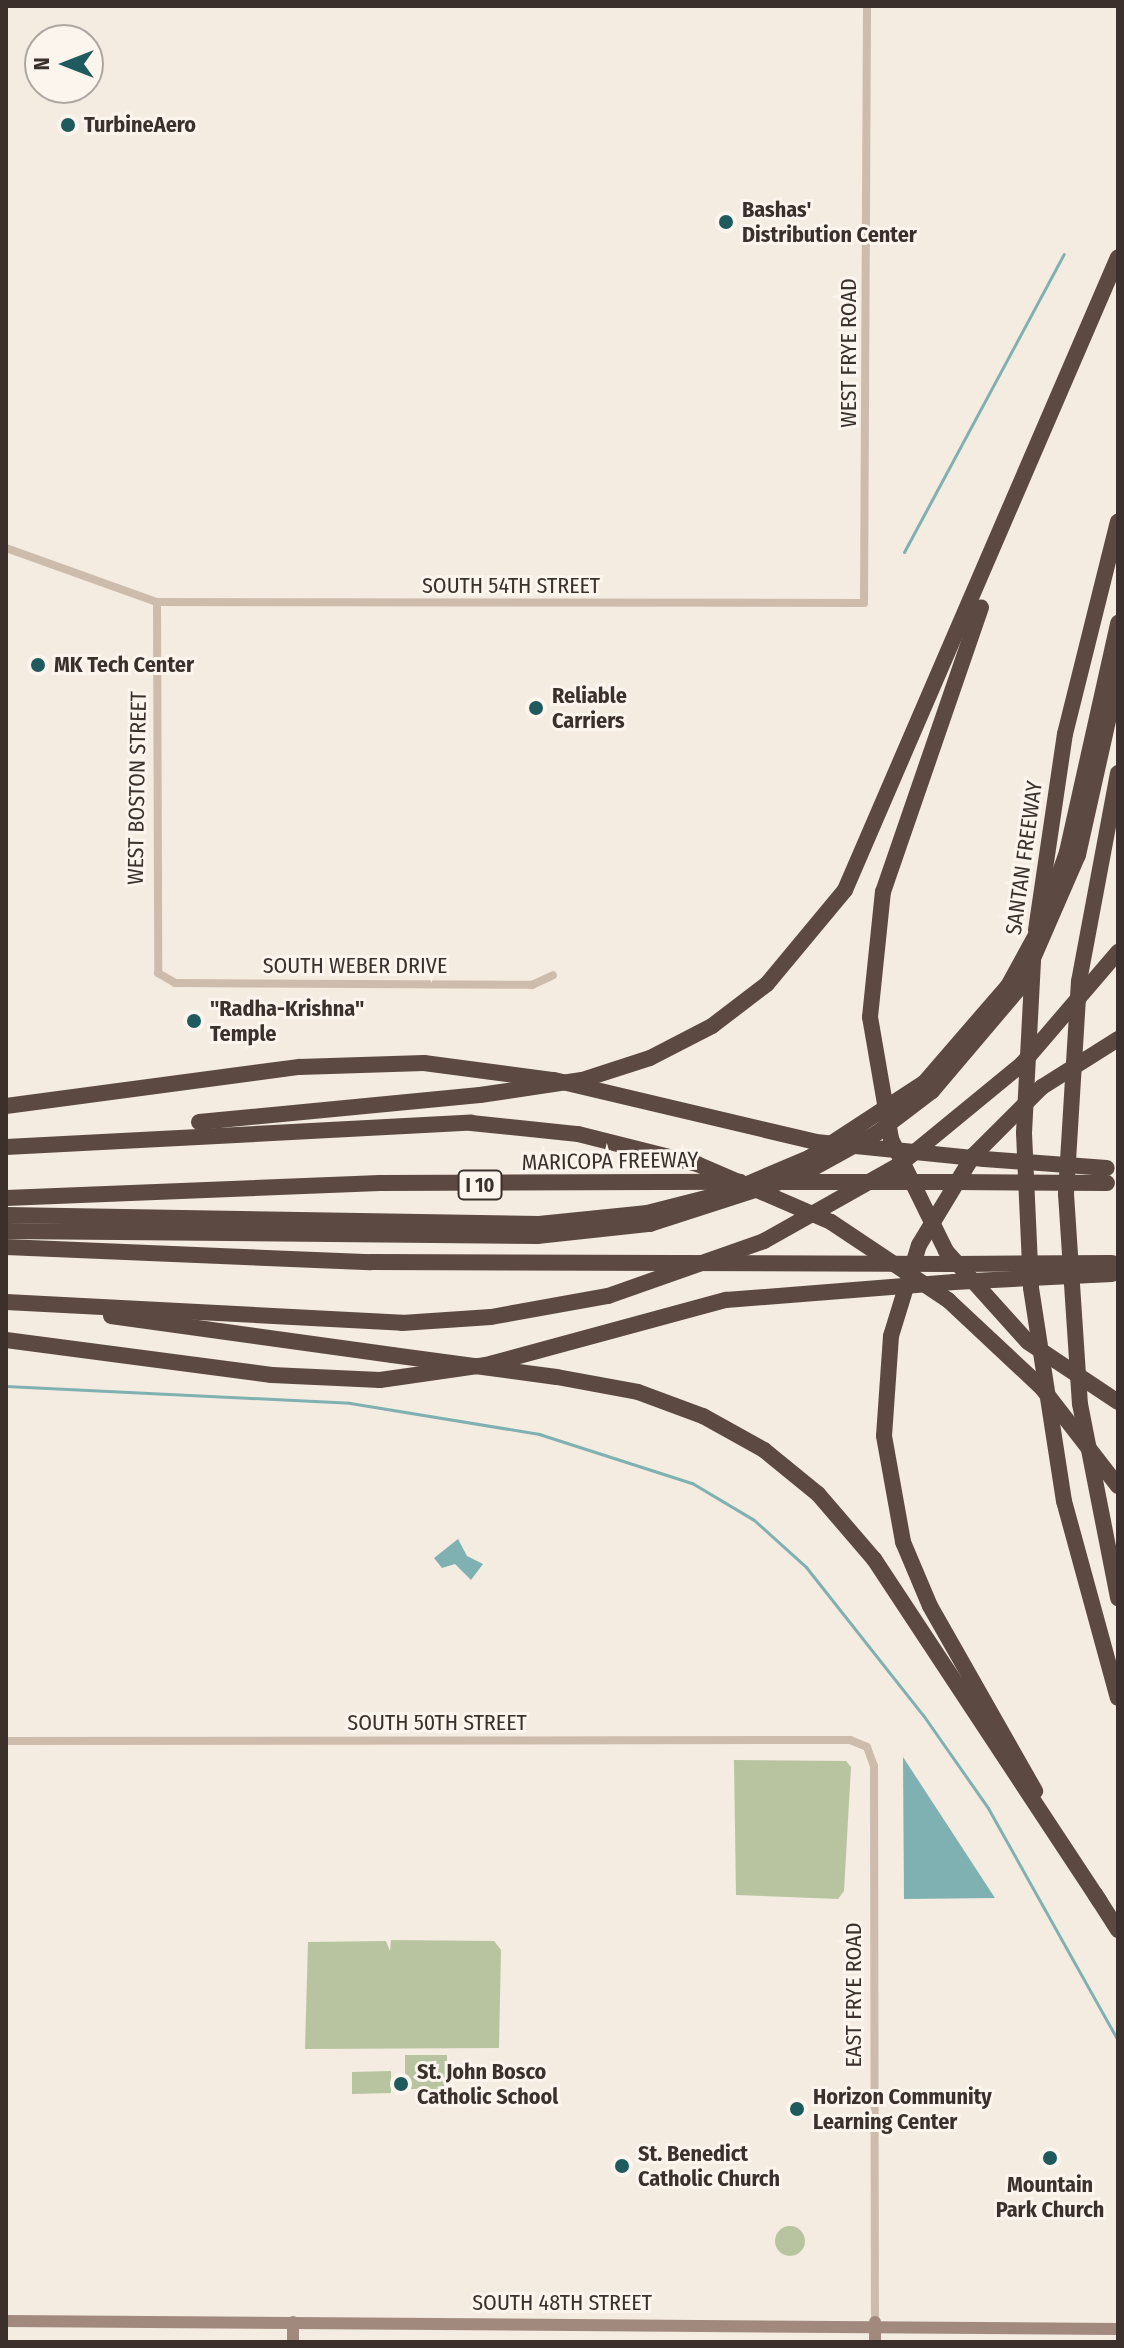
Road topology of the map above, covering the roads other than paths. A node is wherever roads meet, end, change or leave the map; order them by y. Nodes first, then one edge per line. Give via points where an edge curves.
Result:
1 (867, 6) edge
2 (1118, 257) edge
3 (1006, 521) junction
4 (1118, 521) edge
5 (6, 548) edge
6 (157, 602) junction
7 (864, 603) joint
8 (1118, 623) edge
9 (1118, 676) edge
10 (1118, 773) edge
11 (1073, 853) junction
12 (1118, 952) edge
13 (158, 973) joint
14 (553, 975) dead end
15 (1118, 1039) edge
16 (6, 1106) edge
17 (39, 1144) junction
18 (6, 1147) edge
19 (1113, 1176) edge
20 (6, 1198) edge
21 (6, 1215) edge
22 (6, 1231) edge
23 (6, 1247) edge
24 (1115, 1268) edge
25 (6, 1302) edge
26 (34, 1304) junction
27 (6, 1340) edge
28 (1118, 1402) edge
29 (1118, 1486) edge
30 (1118, 1598) edge
31 (1118, 1698) edge
32 (6, 1741) edge
33 (867, 1747) joint
34 (1100, 1902) junction
35 (1118, 1930) edge
36 (6, 2321) edge
37 (293, 2322) junction
38 (875, 2322) junction
39 (1118, 2329) edge
40 (293, 2342) edge
41 (875, 2342) edge

1 - 7 street, WEST FRYE ROAD
2 - 3 highway
3 - 17 highway, bridge via 876,827 836,904 753,996 650,1058 573,1082
3 - 28 highway, bridge via 883,892 870,1017 891,1139 946,1251 1028,1342
4 - 31 highway, SANTAN FREEWAY via 1080,666 1047,838 1025,1065 1026,1209 1054,1455
5 - 6 street, SOUTH 54TH STREET
6 - 7 street, SOUTH 54TH STREET
6 - 13 street, WEST BOSTON STREET
8 - 11 highway
9 - 11 highway
10 - 30 highway via 1076,1004 1066,1229 1080,1404
11 - 21 highway, bridge via 1008,986 925,1082 798,1163 647,1213 539,1224
11 - 22 highway, bridge via 1037,960 976,1047 908,1110 817,1167 705,1211 595,1233
12 - 26 highway, bridge via 1022,1064 899,1165 764,1241 608,1296 508,1315 402,1323
13 - 14 street, SOUTH WEBER DRIVE via 175,983 520,985
15 - 34 highway, bridge via 1042,1087 973,1156 919,1245 891,1336 885,1444 909,1559 954,1651
16 - 19 highway, bridge via 299,1067 424,1063 543,1078 816,1142
17 - 18 highway
17 - 29 highway, bridge via 471,1123 598,1138 697,1164 831,1222 948,1300 1042,1388
19 - 20 highway, MARICOPA FREEWAY / I 10, bridge via 954,1182 380,1183
23 - 24 highway, bridge via 371,1262
24 - 27 highway, bridge via 726,1300 468,1369 380,1380 272,1375
25 - 26 highway
26 - 34 highway, bridge via 638,1392 703,1416 764,1450 818,1494 874,1559
32 - 33 street, SOUTH 50TH STREET via 850,1740
33 - 38 street, EAST FRYE ROAD via 874,1766
34 - 35 highway
36 - 37 street, SOUTH 48TH STREET
37 - 38 street, SOUTH 48TH STREET
37 - 40 street
38 - 39 street, SOUTH 48TH STREET
38 - 41 street, EAST FRYE ROAD

